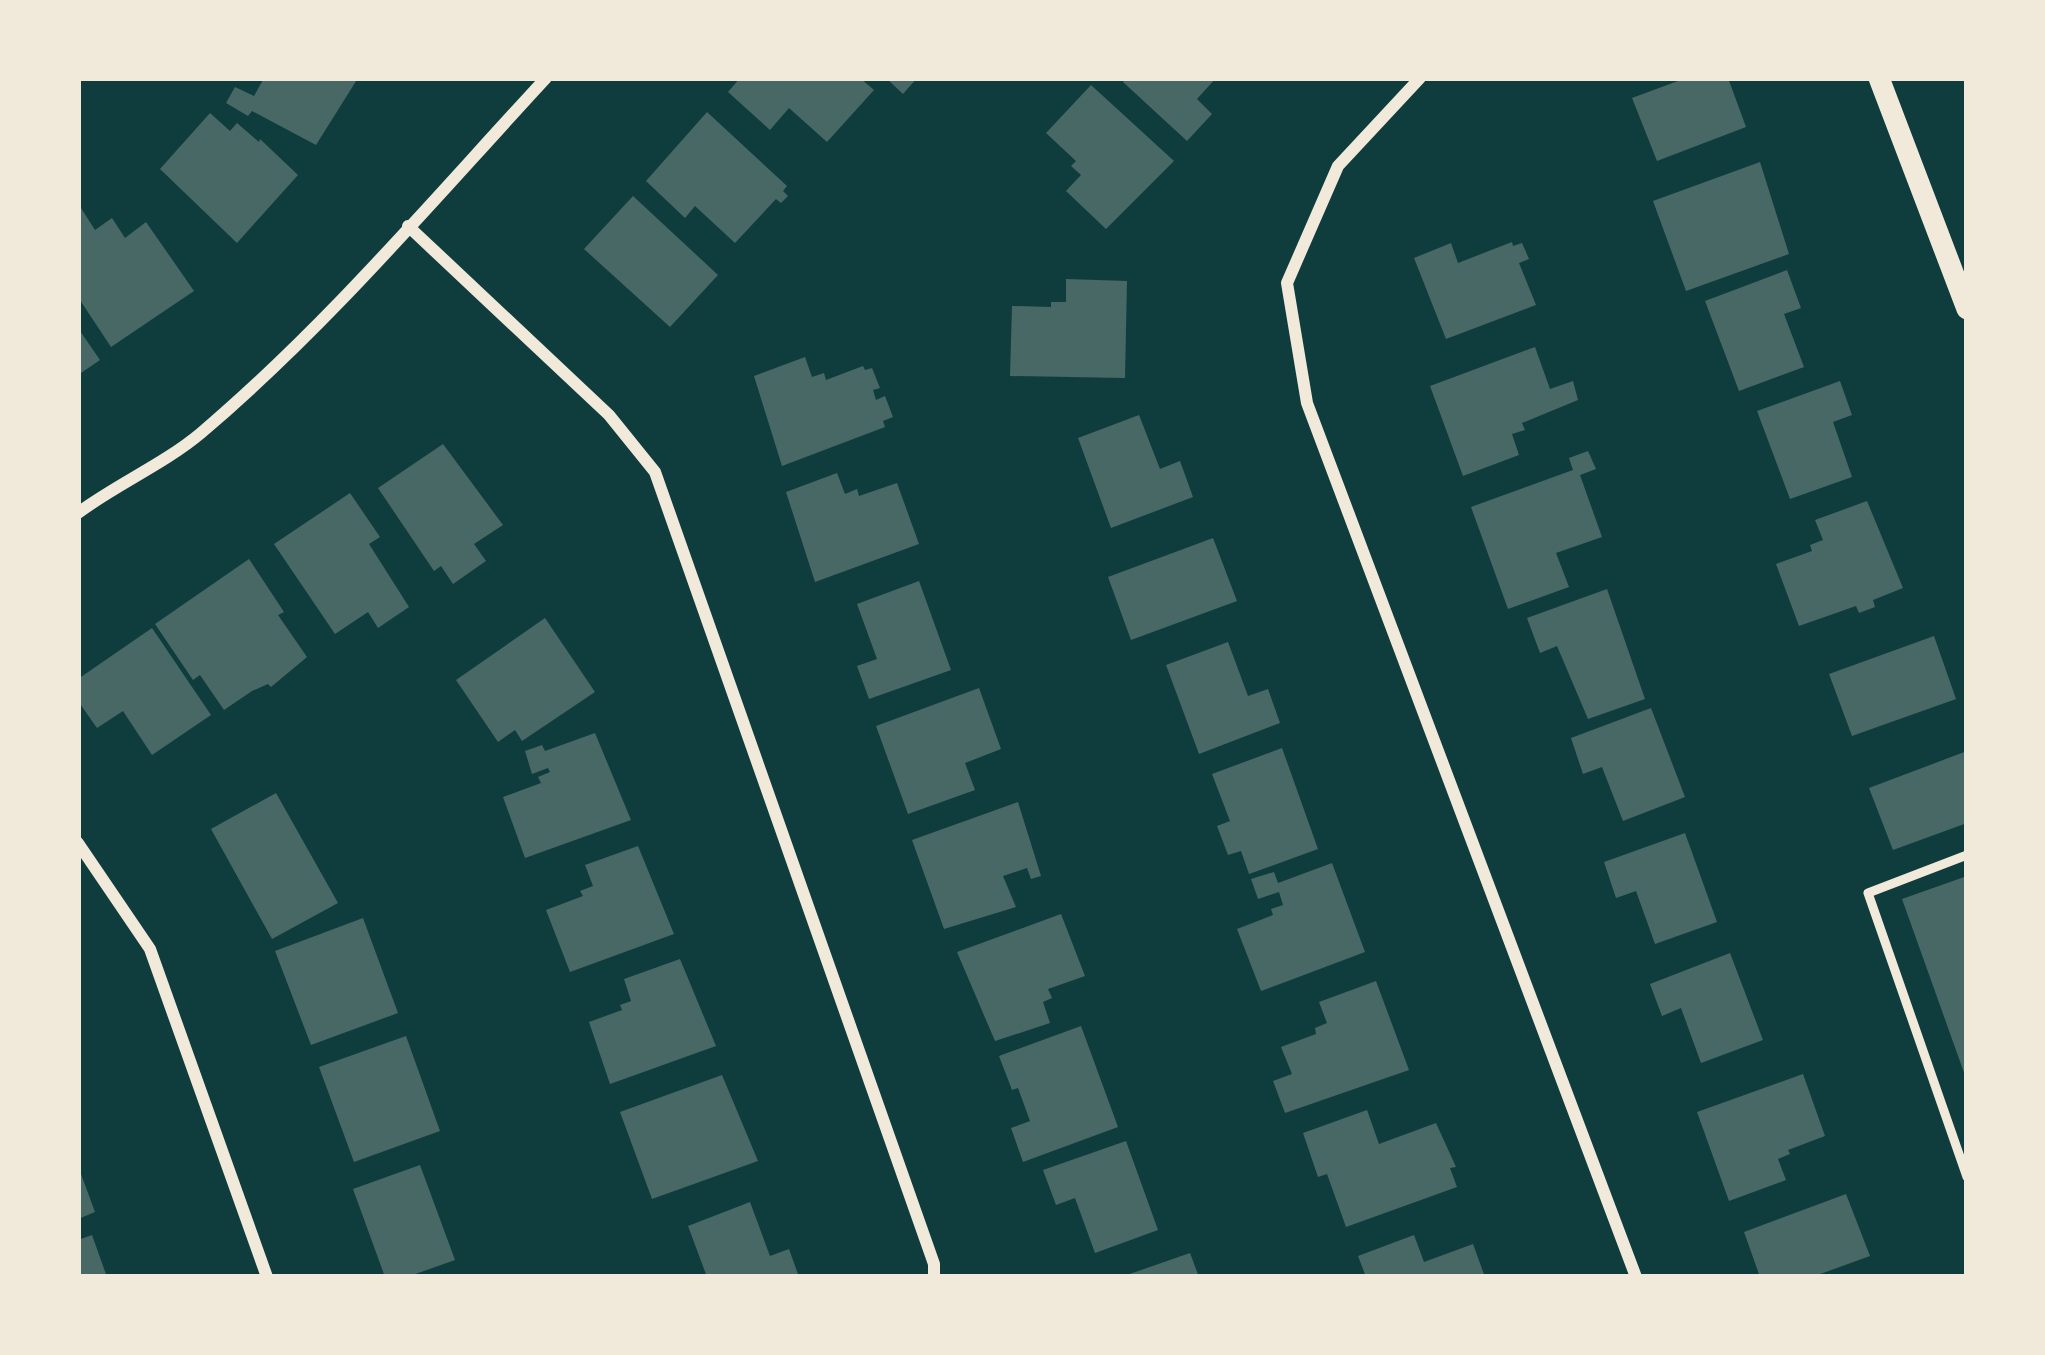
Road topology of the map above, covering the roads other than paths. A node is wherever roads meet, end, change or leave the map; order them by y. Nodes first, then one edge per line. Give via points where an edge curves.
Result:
1 (546, 78) edge
2 (1420, 78) edge
3 (1879, 78) edge
4 (408, 226) junction
5 (1967, 309) edge
6 (78, 513) edge
7 (78, 843) edge
8 (1967, 855) edge
9 (1967, 1177) edge
10 (267, 1277) edge
11 (934, 1277) edge
12 (1636, 1277) edge

1 - 4 street
2 - 12 street via 1337,166 1287,283 1307,403
3 - 5 street
4 - 6 street via 302,343 196,437
4 - 11 street via 609,415 656,472
7 - 10 street via 150,949
8 - 9 lane via 1868,892

